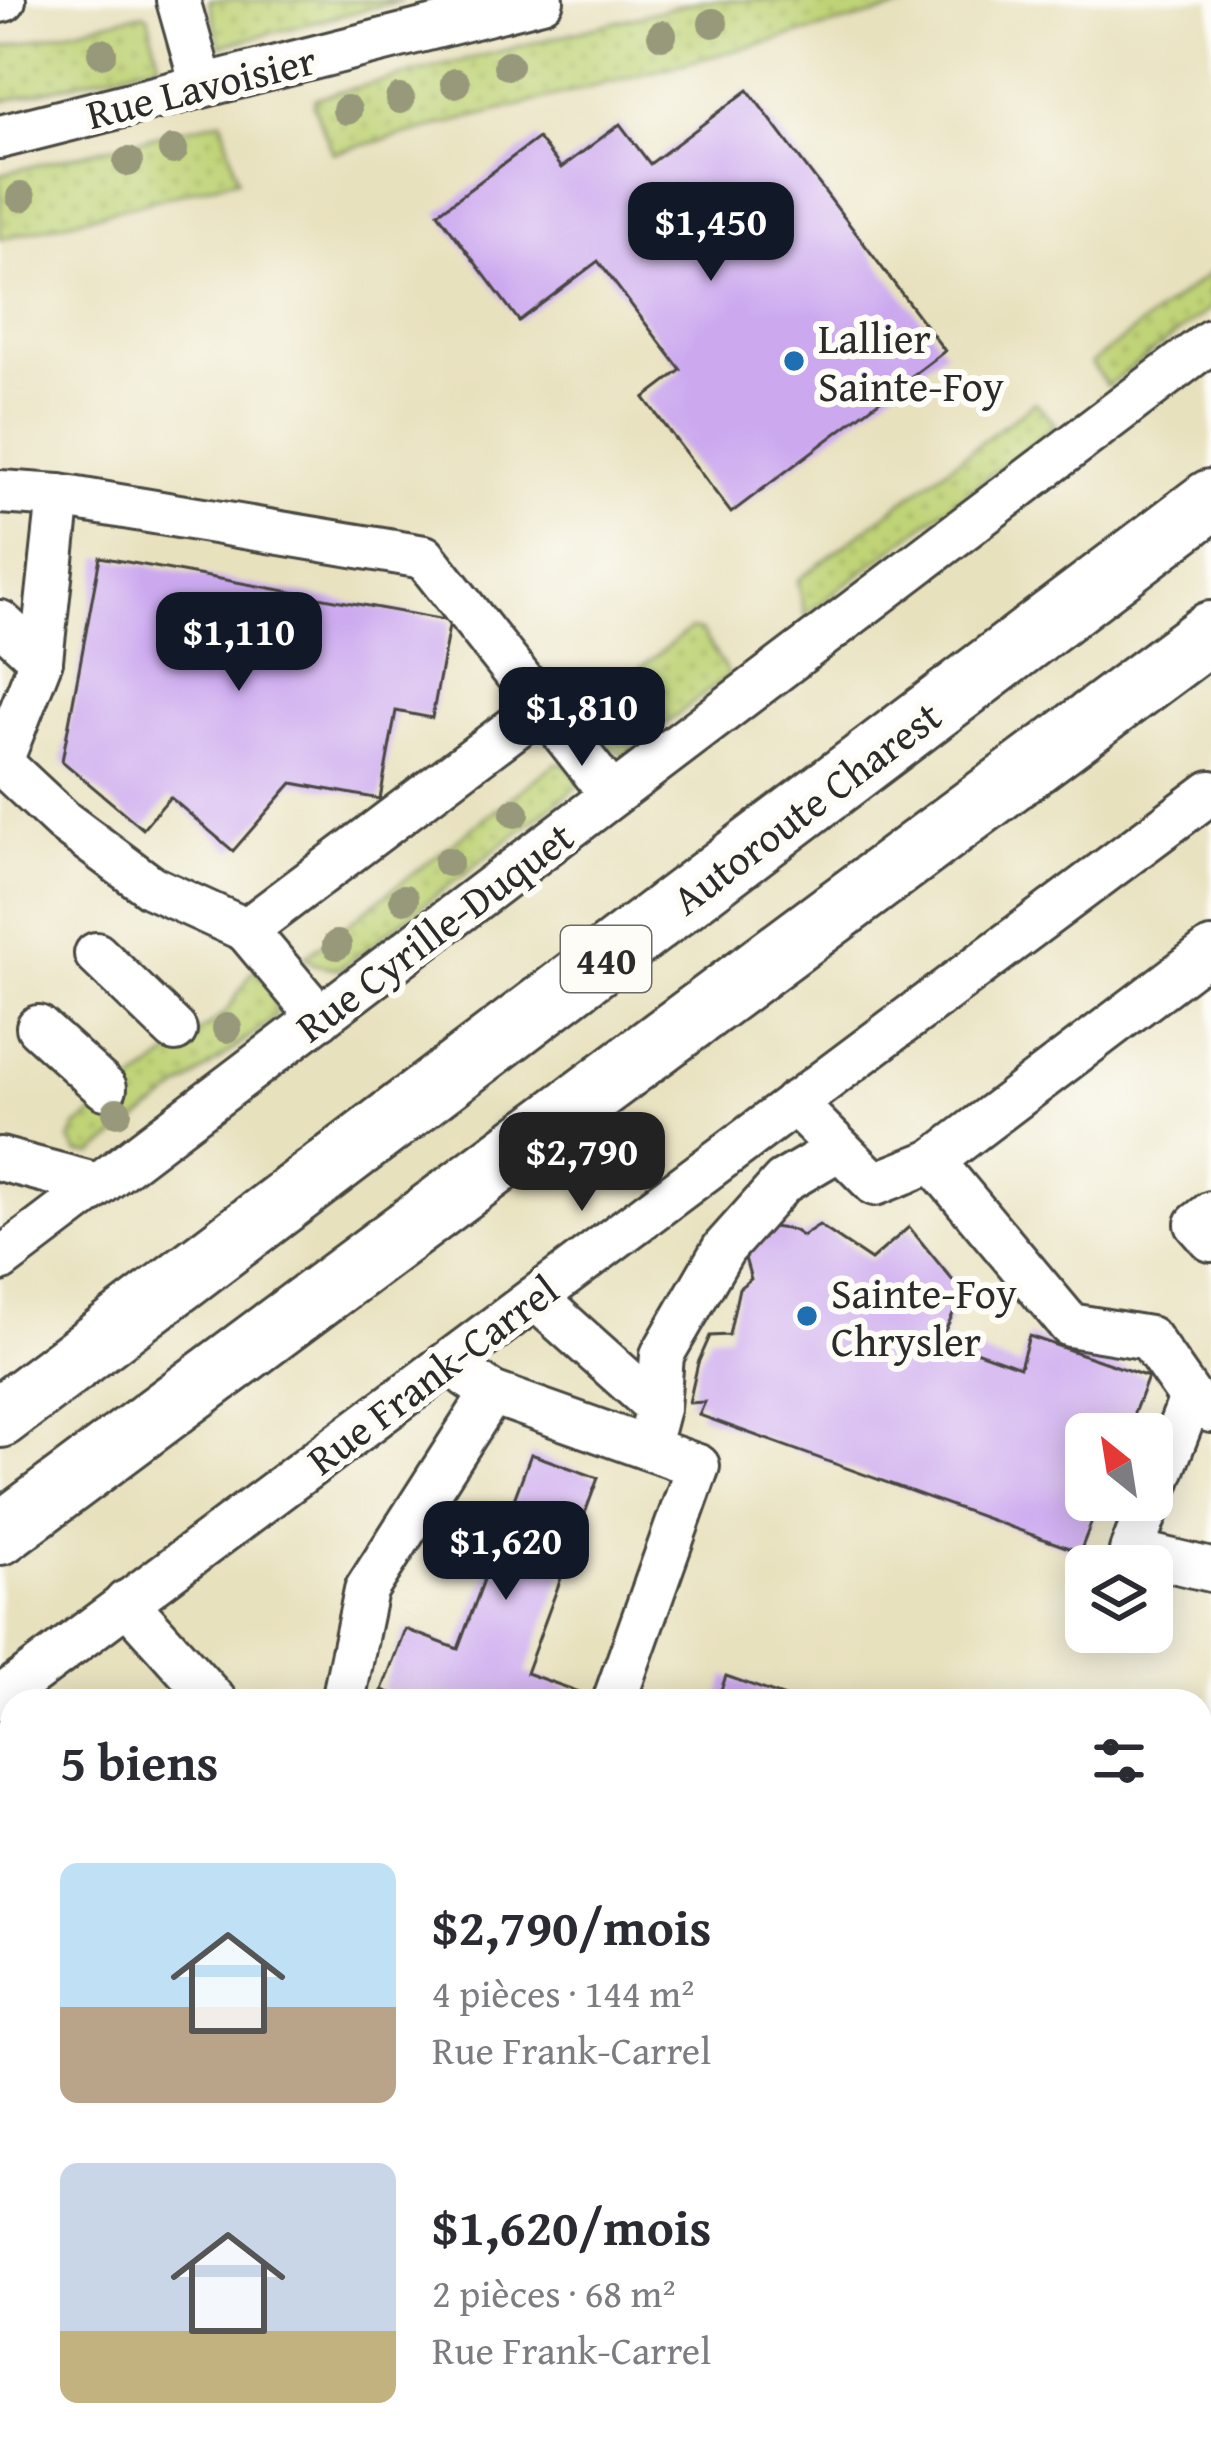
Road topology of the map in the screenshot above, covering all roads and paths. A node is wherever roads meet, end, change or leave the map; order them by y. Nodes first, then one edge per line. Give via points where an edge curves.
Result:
1 (178, 0) edge
2 (542, 0) edge
3 (202, 85) junction
4 (0, 136) edge
5 (1211, 340) edge
6 (0, 492) edge
7 (58, 496) junction
8 (1211, 500) edge
9 (0, 622) edge
10 (1211, 632) edge
11 (41, 660) junction
12 (542, 707) junction
13 (0, 764) edge
14 (1211, 792) edge
15 (612, 795) junction
16 (246, 930) junction
17 (1211, 950) edge
18 (96, 954) dead end
19 (320, 1018) junction
20 (38, 1027) dead end
21 (175, 1030) dead end
22 (105, 1088) dead end
23 (794, 1103) junction
24 (839, 1149) junction
25 (0, 1159) edge
26 (933, 1162) junction
27 (98, 1185) junction
28 (1211, 1213) edge
29 (1211, 1240) edge
30 (0, 1260) edge
31 (535, 1298) junction
32 (446, 1362) junction
33 (492, 1393) junction
34 (1201, 1404) edge
35 (0, 1417) edge
36 (652, 1428) junction
37 (1173, 1458) edge
38 (1143, 1521) edge
39 (0, 1534) edge
40 (1211, 1570) edge
41 (126, 1602) junction
42 (12, 1689) edge
43 (204, 1689) edge
44 (346, 1689) edge
45 (618, 1689) edge

1 - 3 street
2 - 3 street, Rue Lavoisier
3 - 4 street, Rue Lavoisier
5 - 15 street, Rue Cyrille-Duquet
6 - 7 street
7 - 11 street
7 - 12 street via 424,557
8 - 35 highway, Autoroute Charest / 440
9 - 11 street
10 - 39 highway, 440
11 - 13 street
12 - 15 street
12 - 16 street
13 - 16 street via 151,887
14 - 23 street, Rue Frank-Carrel
15 - 19 street, Rue Cyrille-Duquet
16 - 19 street
17 - 26 street
18 - 21 street
19 - 27 street, Rue Cyrille-Duquet
20 - 22 street
23 - 24 street
23 - 31 street, Rue Frank-Carrel
24 - 26 street via 875,1184
24 - 36 street via 783,1182 724,1248 662,1355
25 - 27 street
26 - 34 street via 1070,1325 1149,1338
27 - 30 street, Rue Cyrille-Duquet
28 - 29 street via 1197,1224
31 - 32 street, Rue Frank-Carrel
31 - 36 street
32 - 33 street
32 - 41 street, Rue Frank-Carrel
33 - 36 street
33 - 44 street via 366,1590
34 - 37 street
36 - 45 street via 698,1466
38 - 40 street via 1131,1551
41 - 42 street, Rue Frank-Carrel
41 - 43 street

